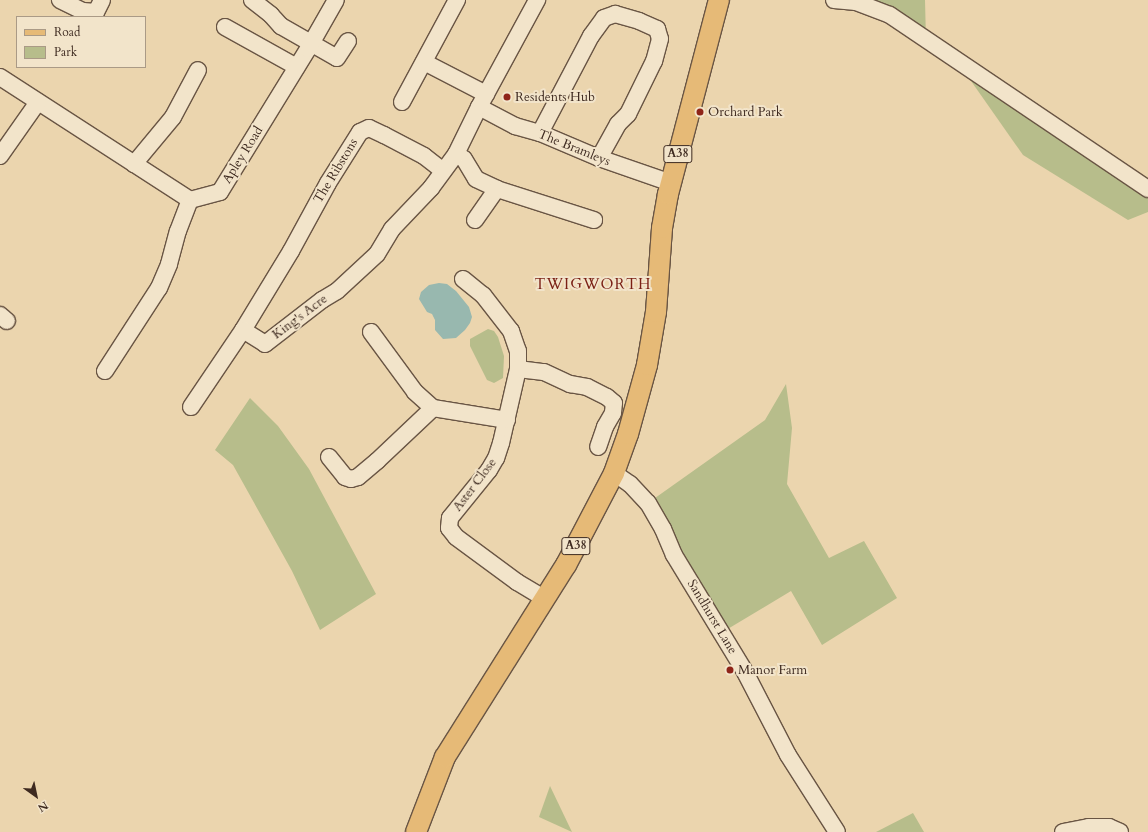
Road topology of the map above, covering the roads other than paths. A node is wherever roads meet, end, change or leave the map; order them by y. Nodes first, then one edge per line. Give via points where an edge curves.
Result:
1 (60, 0) edge
2 (102, 0) edge
3 (252, 0) edge
4 (336, 0) edge
5 (457, 0) edge
6 (537, 0) edge
7 (719, 0) edge
8 (834, 0) edge
9 (226, 27) dead end
10 (348, 41) dead end
11 (311, 44) junction
12 (424, 62) junction
13 (297, 66) junction
14 (198, 70) dead end
15 (0, 77) edge
16 (482, 101) junction
17 (38, 102) junction
18 (402, 102) dead end
19 (540, 133) junction
20 (456, 154) junction
21 (0, 156) edge
22 (599, 158) junction
23 (134, 164) junction
24 (443, 171) junction
25 (671, 183) junction
26 (497, 189) junction
27 (1148, 189) edge
28 (190, 200) junction
29 (475, 220) dead end
30 (594, 220) dead end
31 (466, 284) dead end
32 (243, 330) junction
33 (371, 332) dead end
34 (518, 369) junction
35 (105, 371) dead end
36 (191, 407) dead end
37 (433, 408) junction
38 (507, 420) junction
39 (598, 447) dead end
40 (328, 457) dead end
41 (614, 473) junction
42 (544, 598) junction
43 (416, 832) edge
44 (837, 832) edge
45 (1063, 832) edge
46 (1120, 832) edge

1 - 2 street via 84,11 96,12
3 - 11 street via 281,26
4 - 11 street, Apley Road
5 - 12 street
6 - 16 street
7 - 25 main road, A38
8 - 27 street via 856,2 890,15
9 - 13 street
10 - 11 street via 337,58
11 - 13 street, Apley Road
12 - 16 street, The Bramleys
12 - 18 street
13 - 28 street, Apley Road via 220,192
14 - 23 street via 173,116
15 - 17 street
16 - 19 street, The Bramleys via 515,126
16 - 20 street
17 - 21 street
17 - 23 street
19 - 22 street, The Bramleys
19 - 22 street via 591,36 604,18 615,14 639,21 657,29 660,38 654,60 628,114 618,124
20 - 24 street
20 - 26 street via 464,159 476,179
22 - 25 street, The Bramleys
23 - 28 street
24 - 32 street, King's Acre via 431,188 392,229 377,254 337,291 265,344
24 - 32 street, The Ribstons via 424,156 384,135 369,128 360,132
25 - 41 main road, A38 via 662,228 656,312 647,365
26 - 29 street
26 - 30 street
28 - 35 street via 159,288
31 - 34 street, Aster Close via 483,295 511,331 518,351
32 - 36 street
33 - 37 street via 415,392
34 - 38 street, Aster Close
34 - 39 street via 544,372 570,384 587,387 614,403 613,413
37 - 38 street
37 - 40 street via 358,477 345,477
38 - 42 street, Aster Close via 496,458 450,518 449,528 456,537 517,582
41 - 42 main road, A38 via 566,565
41 - 44 street, Sandhurst Lane via 630,484 648,503 663,529 674,556 744,672 788,755
42 - 43 main road, A38 via 445,757
45 - 46 street via 1089,827 1109,827

